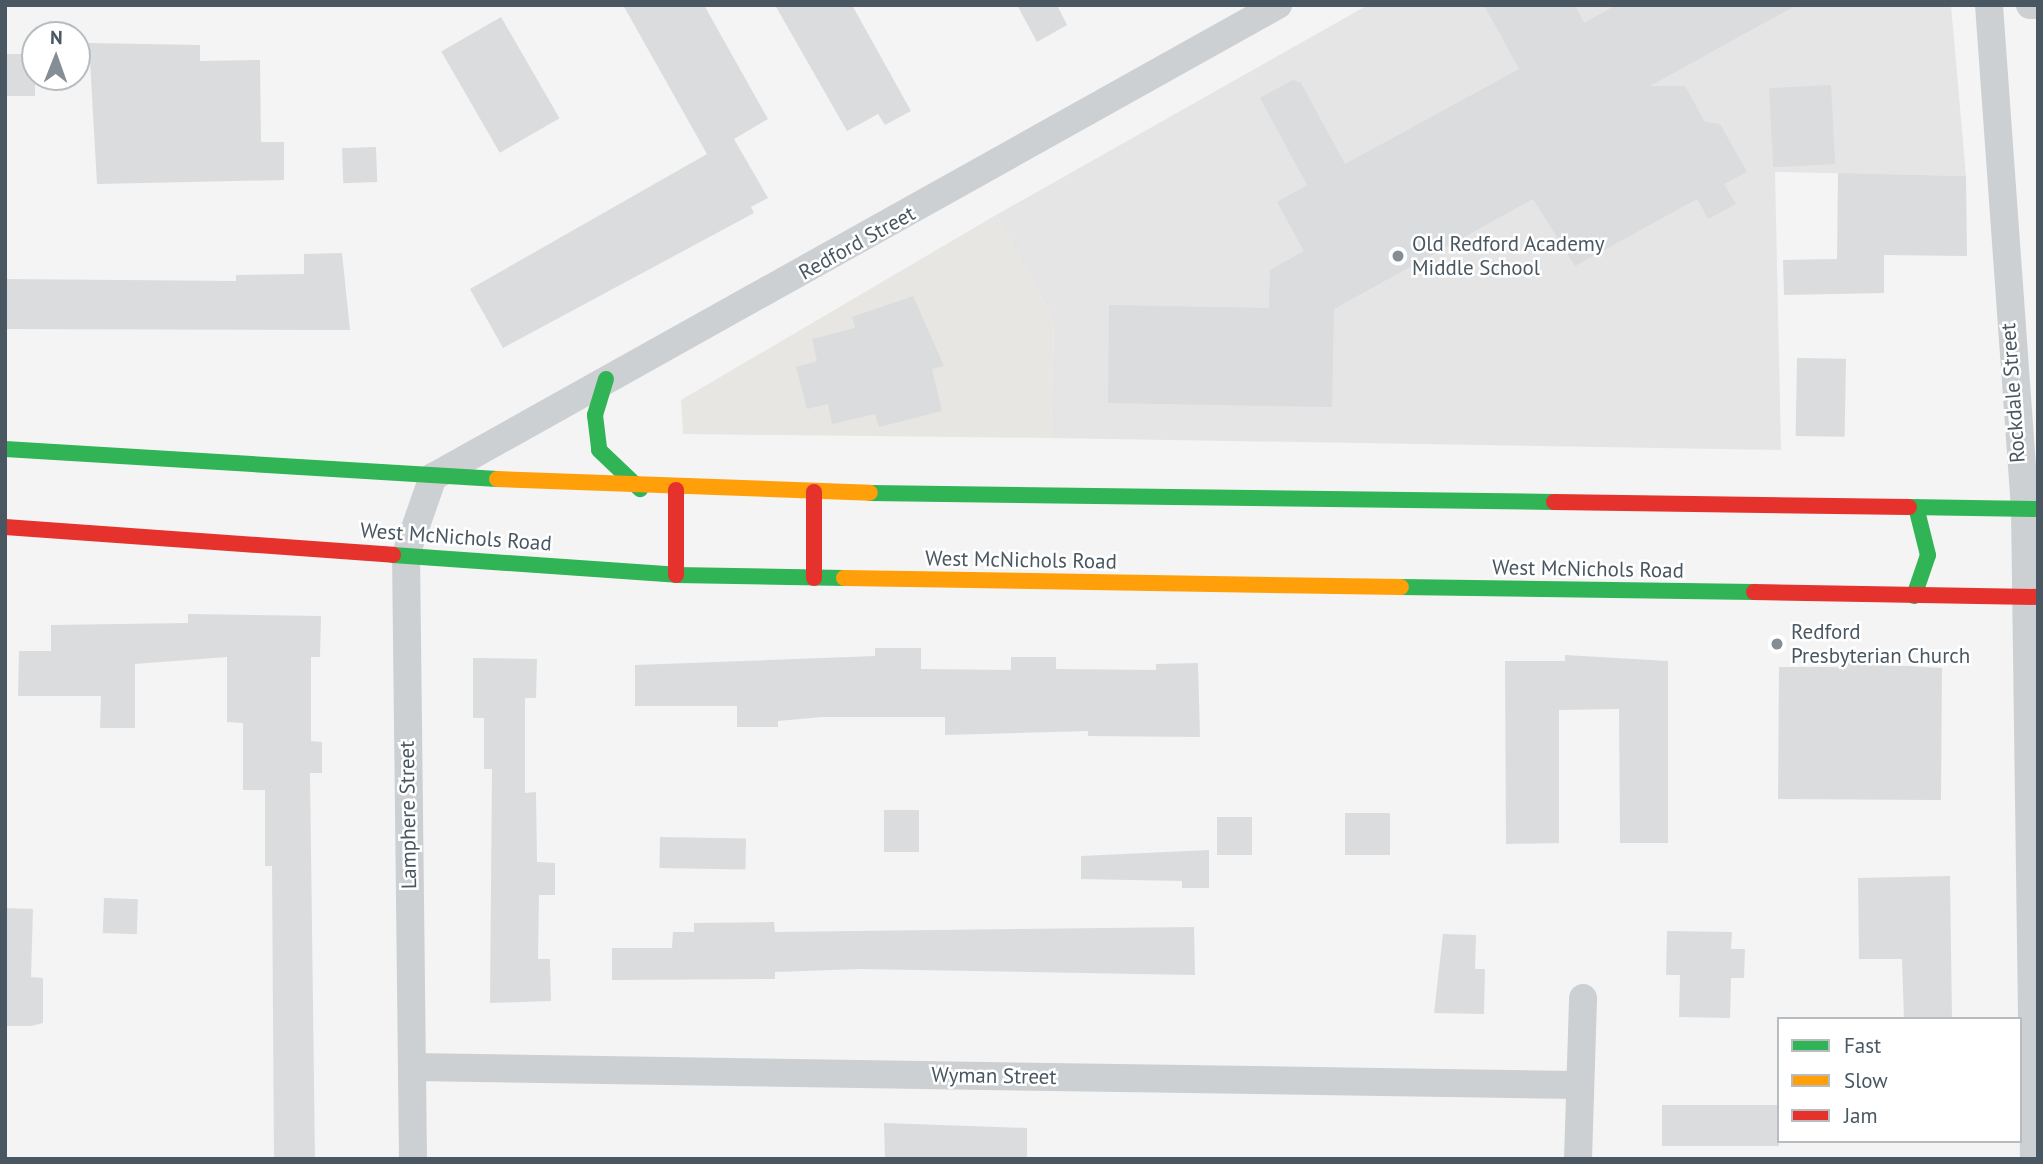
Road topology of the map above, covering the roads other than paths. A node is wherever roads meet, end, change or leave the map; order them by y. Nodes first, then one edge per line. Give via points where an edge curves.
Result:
1 (1278, 5) edge
2 (1989, 5) edge
3 (2030, 5) edge
4 (2038, 5) edge
5 (606, 379) junction
6 (5, 449) edge
7 (433, 477) junction
8 (640, 489) junction
9 (676, 490) junction
10 (814, 492) junction
11 (1916, 507) junction
12 (2031, 509) edge
13 (5, 527) edge
14 (406, 554) junction
15 (676, 575) junction
16 (814, 578) junction
17 (1914, 596) junction
18 (2032, 596) edge
19 (1583, 998) dead end
20 (412, 1067) junction
21 (1576, 1085) junction
22 (413, 1159) edge
23 (1578, 1159) edge
24 (2034, 1159) edge

1 - 5 street, Redford Street
2 - 12 street, Rockdale Street
3 - 4 street
5 - 7 street, Redford Street
5 - 8 main road via 595,415 599,450
6 - 7 main road
7 - 8 main road
7 - 14 street, Lamphere Street
8 - 9 main road
9 - 10 main road
9 - 15 main road
10 - 11 main road
10 - 16 main road
11 - 12 main road
11 - 17 main road via 1928,555
12 - 18 street, Rockdale Street
13 - 14 main road, West McNichols Road
14 - 15 main road, West McNichols Road
14 - 20 street, Lamphere Street
15 - 16 main road, West McNichols Road
16 - 17 main road, West McNichols Road
17 - 18 main road, West McNichols Road
18 - 24 street, Rockdale Street
19 - 21 street
20 - 21 street, Wyman Street
20 - 22 street, Lamphere Street
21 - 23 street

